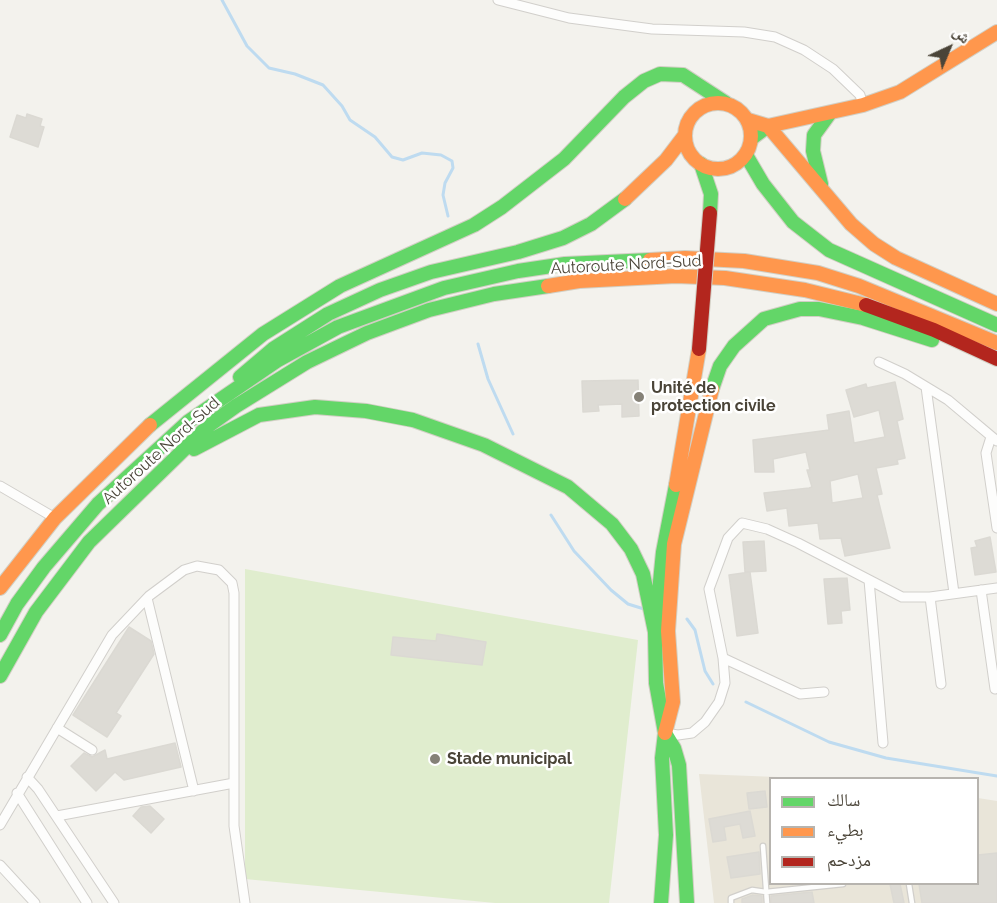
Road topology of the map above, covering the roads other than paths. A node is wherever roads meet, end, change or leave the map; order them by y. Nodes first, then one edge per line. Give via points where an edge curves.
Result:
1 (498, 0) edge
2 (997, 32) edge
3 (690, 78) junction
4 (726, 103) junction
5 (863, 105) junction
6 (698, 109) junction
7 (830, 113) junction
8 (748, 120) junction
9 (768, 126) junction
10 (685, 135) junction
11 (752, 138) junction
12 (746, 155) junction
13 (701, 164) junction
14 (728, 168) junction
15 (823, 191) junction
16 (711, 194) junction
17 (997, 304) edge
18 (997, 325) edge
19 (997, 343) edge
20 (984, 352) junction
21 (997, 359) edge
22 (879, 362) dead end
23 (926, 387) junction
24 (216, 403) junction
25 (994, 439) edge
26 (169, 462) junction
27 (0, 486) edge
28 (55, 518) junction
29 (997, 528) edge
30 (869, 580) junction
31 (0, 588) edge
32 (997, 588) edge
33 (981, 590) junction
34 (954, 594) junction
35 (930, 597) junction
36 (147, 598) junction
37 (655, 632) junction
38 (0, 635) edge
39 (723, 658) junction
40 (0, 676) edge
41 (941, 684) dead end
42 (995, 689) dead end
43 (824, 692) dead end
44 (57, 728) junction
45 (664, 733) junction
46 (883, 743) dead end
47 (92, 750) dead end
48 (27, 777) junction
49 (234, 783) junction
50 (194, 791) junction
51 (17, 793) junction
52 (57, 816) junction
53 (0, 825) edge
54 (763, 846) dead end
55 (0, 865) edge
56 (833, 885) edge
57 (909, 885) edge
58 (766, 892) junction
59 (35, 903) edge
60 (87, 903) edge
61 (114, 903) edge
62 (245, 903) edge
63 (661, 903) edge
64 (687, 903) edge
65 (731, 903) edge
66 (767, 903) edge
67 (912, 903) edge

1 - 5 street via 569,18 776,37 833,69 860,95
2 - 5 main road via 920,81
3 - 4 main road
3 - 6 main road via 698,93
3 - 28 main road via 668,73 644,81 624,96 564,159 502,207 474,225 340,286 263,334 175,403
4 - 6 main road
4 - 8 main road
5 - 7 main road
6 - 10 main road via 691,116
7 - 9 main road
7 - 15 main road via 818,127 813,144
8 - 9 main road
8 - 11 main road
9 - 11 main road
9 - 15 main road
10 - 13 main road via 689,152
10 - 24 main road via 636,191 591,224 563,238 518,252 431,272 328,314 257,360
11 - 12 main road
12 - 14 main road
12 - 18 main road via 793,222 829,250
13 - 14 main road via 714,169
13 - 16 main road
14 - 16 main road
15 - 17 main road via 851,224 888,253
16 - 37 main road, bridge via 699,349 663,552
19 - 24 main road, Autoroute Nord-Sud via 818,273 744,261 623,260 518,271 408,299 339,327 278,360
20 - 21 main road, Autoroute Nord-Sud
20 - 26 main road, Autoroute Nord-Sud via 887,312 774,284 676,276 546,285 429,310 337,347 236,406
20 - 45 main road via 819,309 764,319 734,346 720,366 710,394 674,544 668,631 673,702
22 - 23 street
23 - 25 street via 948,400
23 - 34 street
24 - 38 main road, Autoroute Nord-Sud via 189,421 98,504 44,567
25 - 29 street via 986,453
26 - 37 main road via 243,422 288,409 366,411 450,432 540,471 590,503 612,524 643,574
26 - 40 main road, Autoroute Nord-Sud via 89,542 61,576
27 - 28 street
28 - 31 main road
30 - 35 street via 902,597
30 - 39 street via 783,536 742,523 728,538 709,589
30 - 46 street
32 - 33 street
33 - 34 street
33 - 42 street
34 - 35 street
35 - 41 street
36 - 44 street via 112,635
36 - 49 street via 196,566 219,570 232,583
36 - 50 street
37 - 45 main road via 656,683
39 - 43 street via 800,694
39 - 45 street via 725,683 713,713 692,733
44 - 47 street
44 - 48 street
45 - 63 main road via 666,835
45 - 64 main road via 679,765
48 - 51 street
48 - 52 street
49 - 50 street
49 - 62 street via 234,826
50 - 52 street
51 - 53 street
51 - 60 street
52 - 61 street
54 - 58 lane
55 - 59 street
56 - 58 lane
57 - 67 lane
58 - 65 lane via 741,893 731,898
58 - 66 lane

